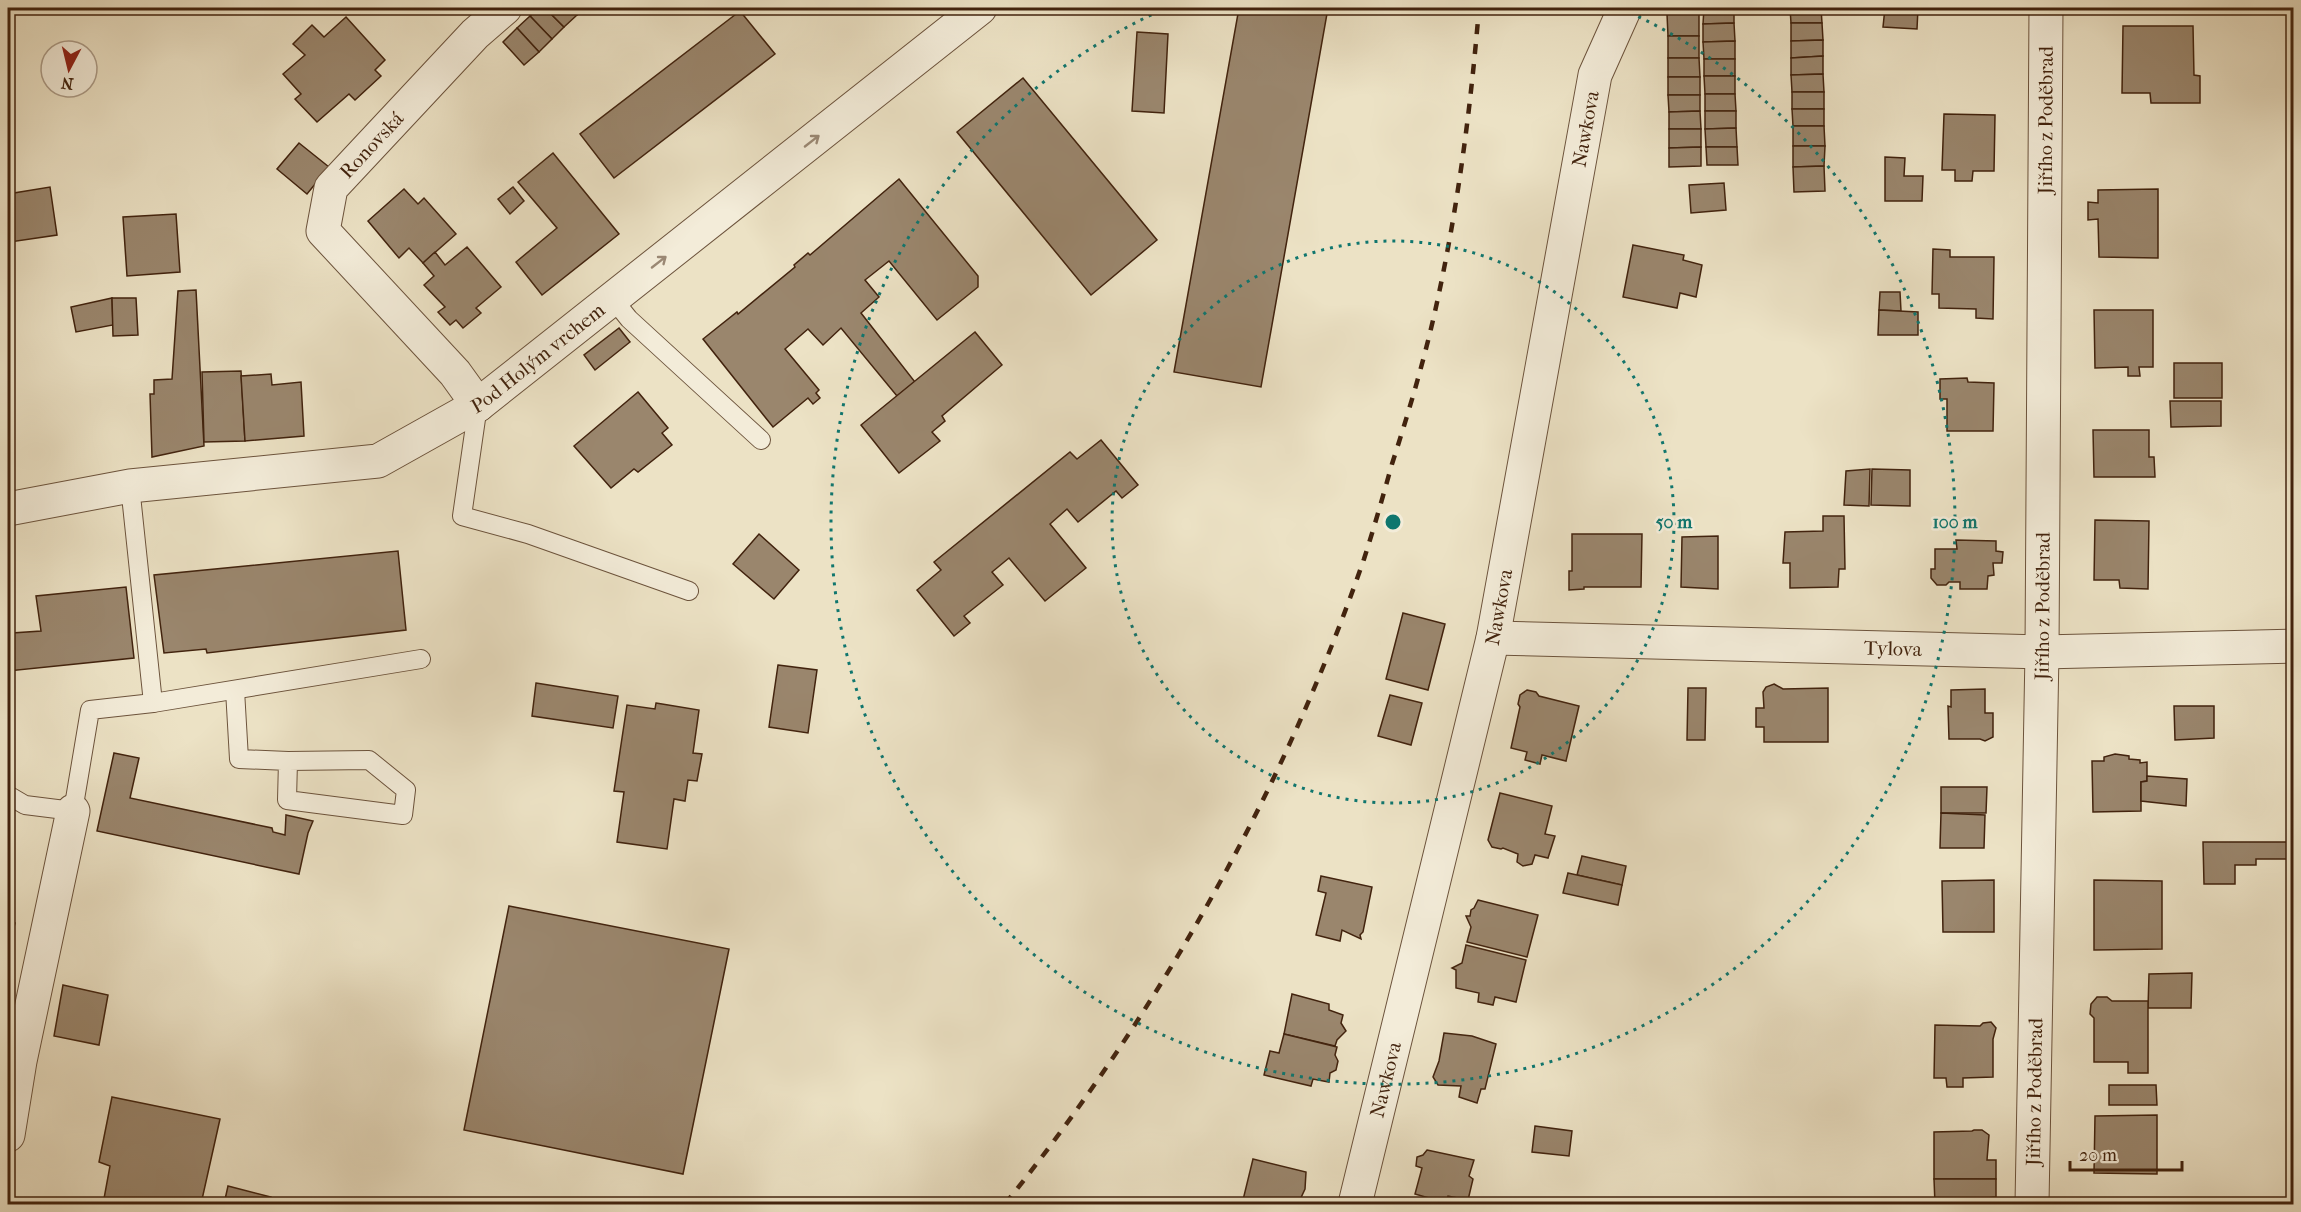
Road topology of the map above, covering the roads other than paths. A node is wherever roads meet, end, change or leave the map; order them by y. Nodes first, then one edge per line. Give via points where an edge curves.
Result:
1 (505, 8) edge
2 (980, 8) edge
3 (1625, 8) edge
4 (2046, 8) edge
5 (613, 298) junction
6 (478, 405) junction
7 (761, 440) dead end
8 (130, 486) junction
9 (8, 509) edge
10 (689, 591) dead end
11 (1493, 639) junction
12 (2294, 646) edge
13 (2042, 652) junction
14 (421, 659) dead end
15 (235, 690) junction
16 (153, 703) junction
17 (288, 761) junction
18 (8, 795) edge
19 (73, 811) junction
20 (8, 1136) edge
21 (1355, 1204) edge
22 (2032, 1204) edge

1 - 6 street, Ronovská via 475,34 331,188 323,231 455,373
5 -> 2 street, Pod Holým vrchem
3 - 11 street, Nawkova via 1595,75
4 - 13 street, Jiřího z Poděbrad
5 - 6 street, Pod Holým vrchem
5 - 7 lane via 629,319
6 - 8 street, Pod Holým vrchem via 378,461
6 - 10 lane via 462,516 528,534
8 - 9 street, Pod Holým vrchem
8 - 16 lane
11 - 13 street, Tylova
11 - 21 street, Nawkova
12 - 13 street, Tylova
13 - 22 street, Jiřího z Poděbrad
14 - 15 lane
15 - 16 lane
15 - 17 lane via 239,759
16 - 19 lane via 90,710
17 - 17 lane via 287,800 403,815 406,790 369,760
18 - 19 lane via 25,806
19 - 20 street

